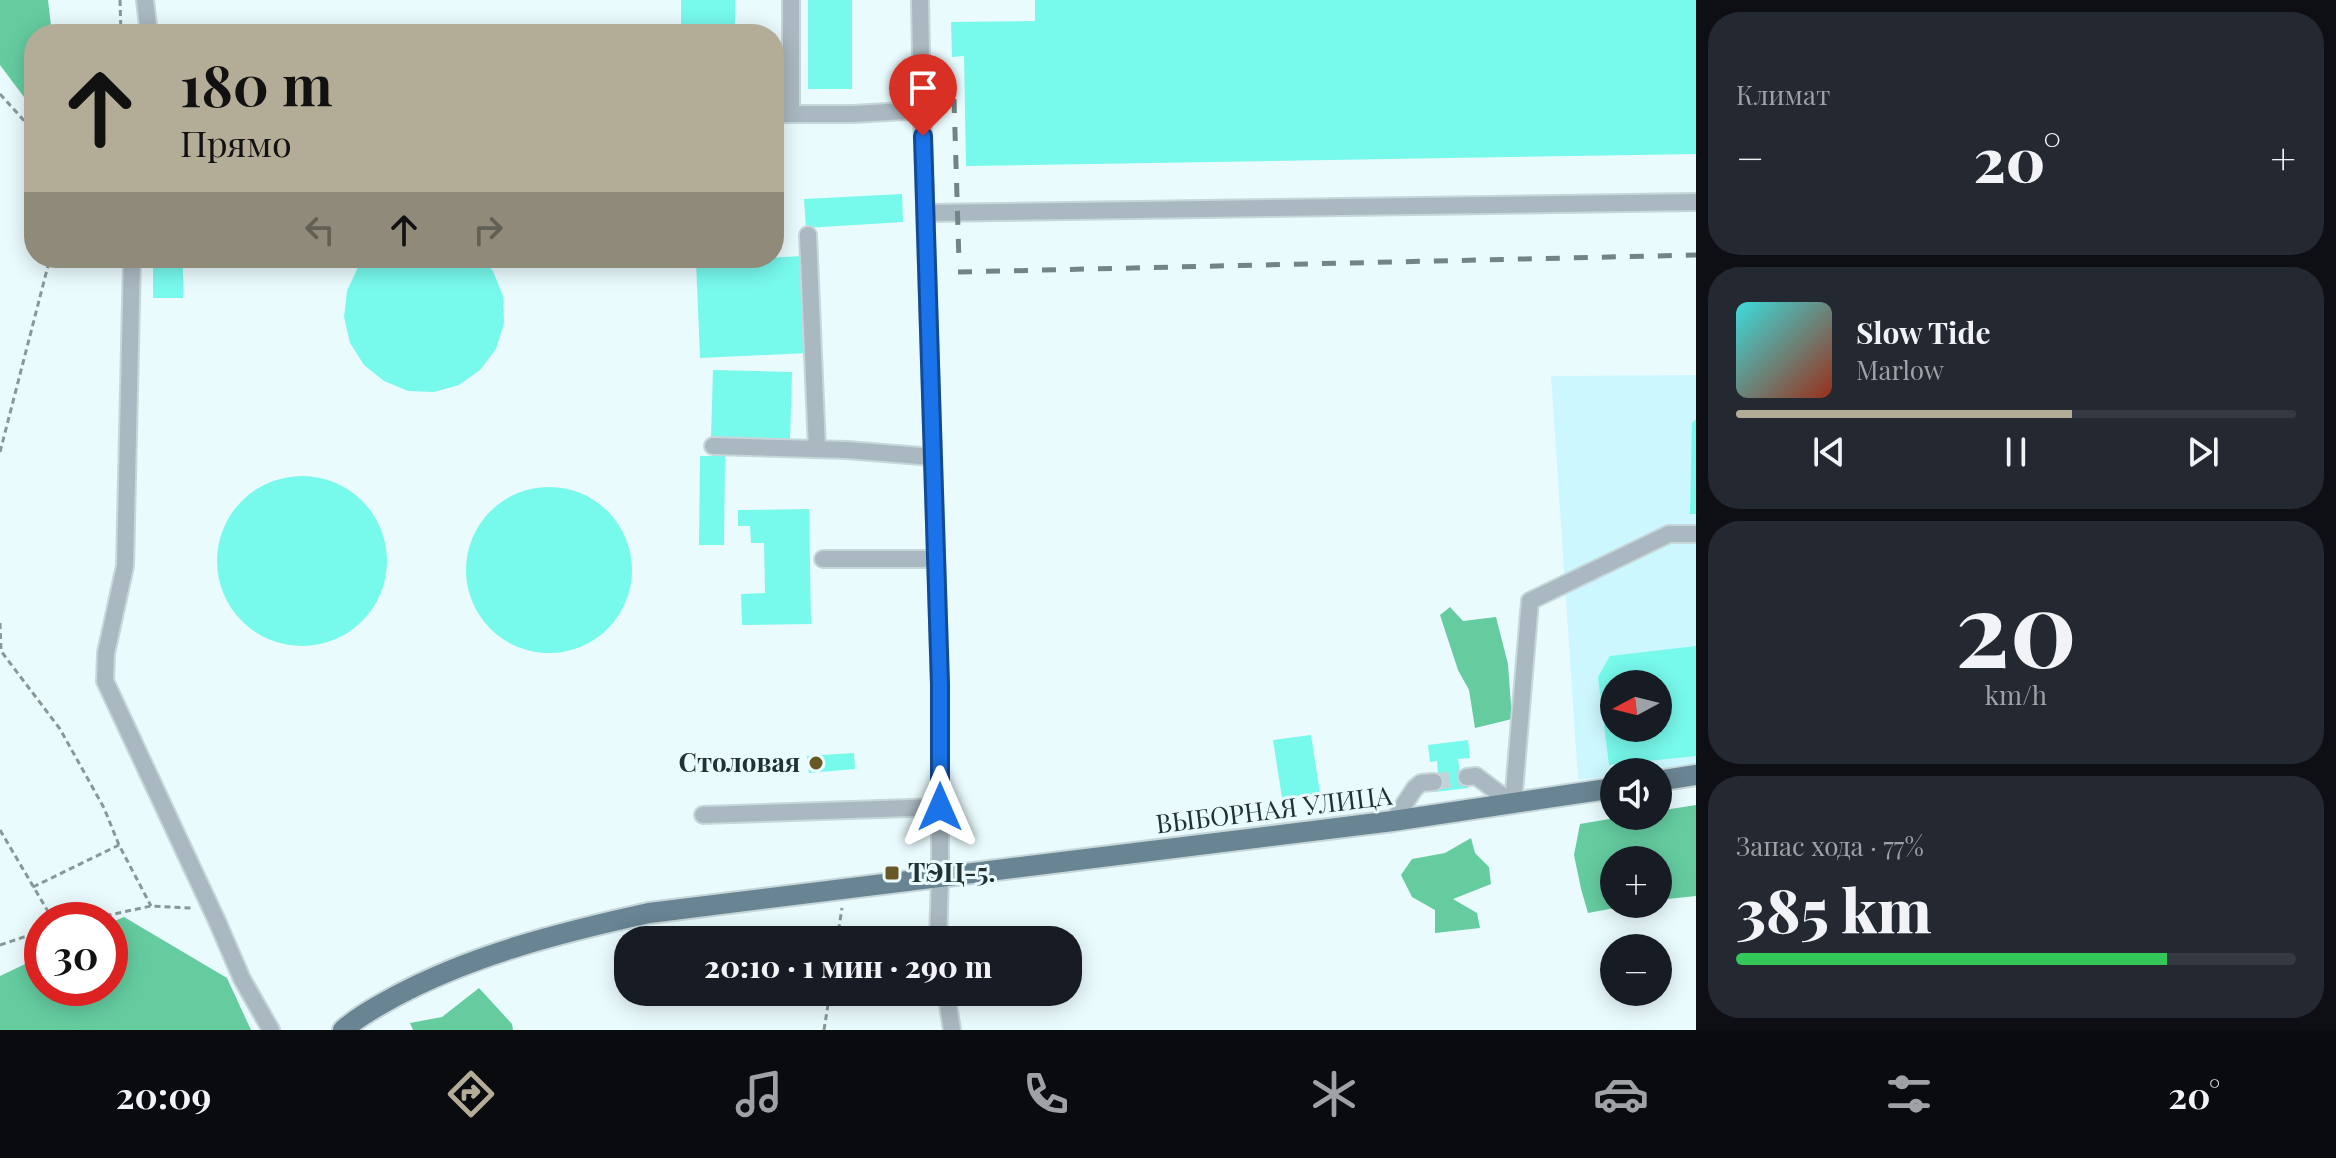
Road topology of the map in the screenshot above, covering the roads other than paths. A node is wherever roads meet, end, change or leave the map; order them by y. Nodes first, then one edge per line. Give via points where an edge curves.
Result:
1 (145, 0) edge
2 (791, 0) edge
3 (920, 0) edge
4 (148, 24) edge
5 (784, 89) edge
6 (922, 110) junction
7 (784, 114) edge
8 (1696, 202) edge
9 (925, 213) junction
10 (808, 235) dead end
11 (132, 268) edge
12 (713, 446) dead end
13 (817, 449) junction
14 (933, 457) junction
15 (1696, 534) edge
16 (823, 559) dead end
17 (936, 559) junction
18 (1696, 775) edge
19 (1467, 777) tunnel mouth
20 (1672, 779) edge
21 (1434, 782) tunnel mouth
22 (1600, 790) edge
23 (1513, 804) junction
24 (940, 807) junction
25 (703, 815) dead end
26 (1393, 821) junction
27 (940, 877) junction
28 (938, 926) edge
29 (948, 1006) edge
30 (271, 1030) edge
31 (343, 1030) edge
32 (952, 1030) edge

1 - 4 street
2 - 5 street
3 - 6 street
6 - 7 street
6 - 9 street
8 - 9 street
9 - 14 street
10 - 13 street
11 - 30 street via 125,566 105,681 242,979
12 - 13 street
13 - 14 street
14 - 17 street
15 - 23 street via 1669,534 1530,601
16 - 17 street
17 - 24 street
18 - 20 main road
19 - 23 street via 1476,776
21 - 26 street via 1415,788
22 - 23 main road, ВЫБОРНАЯ УЛИЦА
23 - 26 main road, ВЫБОРНАЯ УЛИЦА
24 - 25 street
24 - 27 street
26 - 27 main road, ВЫБОРНАЯ УЛИЦА
27 - 28 street
27 - 31 main road, ВЫБОРНАЯ УЛИЦА via 649,913 585,927 461,966 409,989
29 - 32 street

